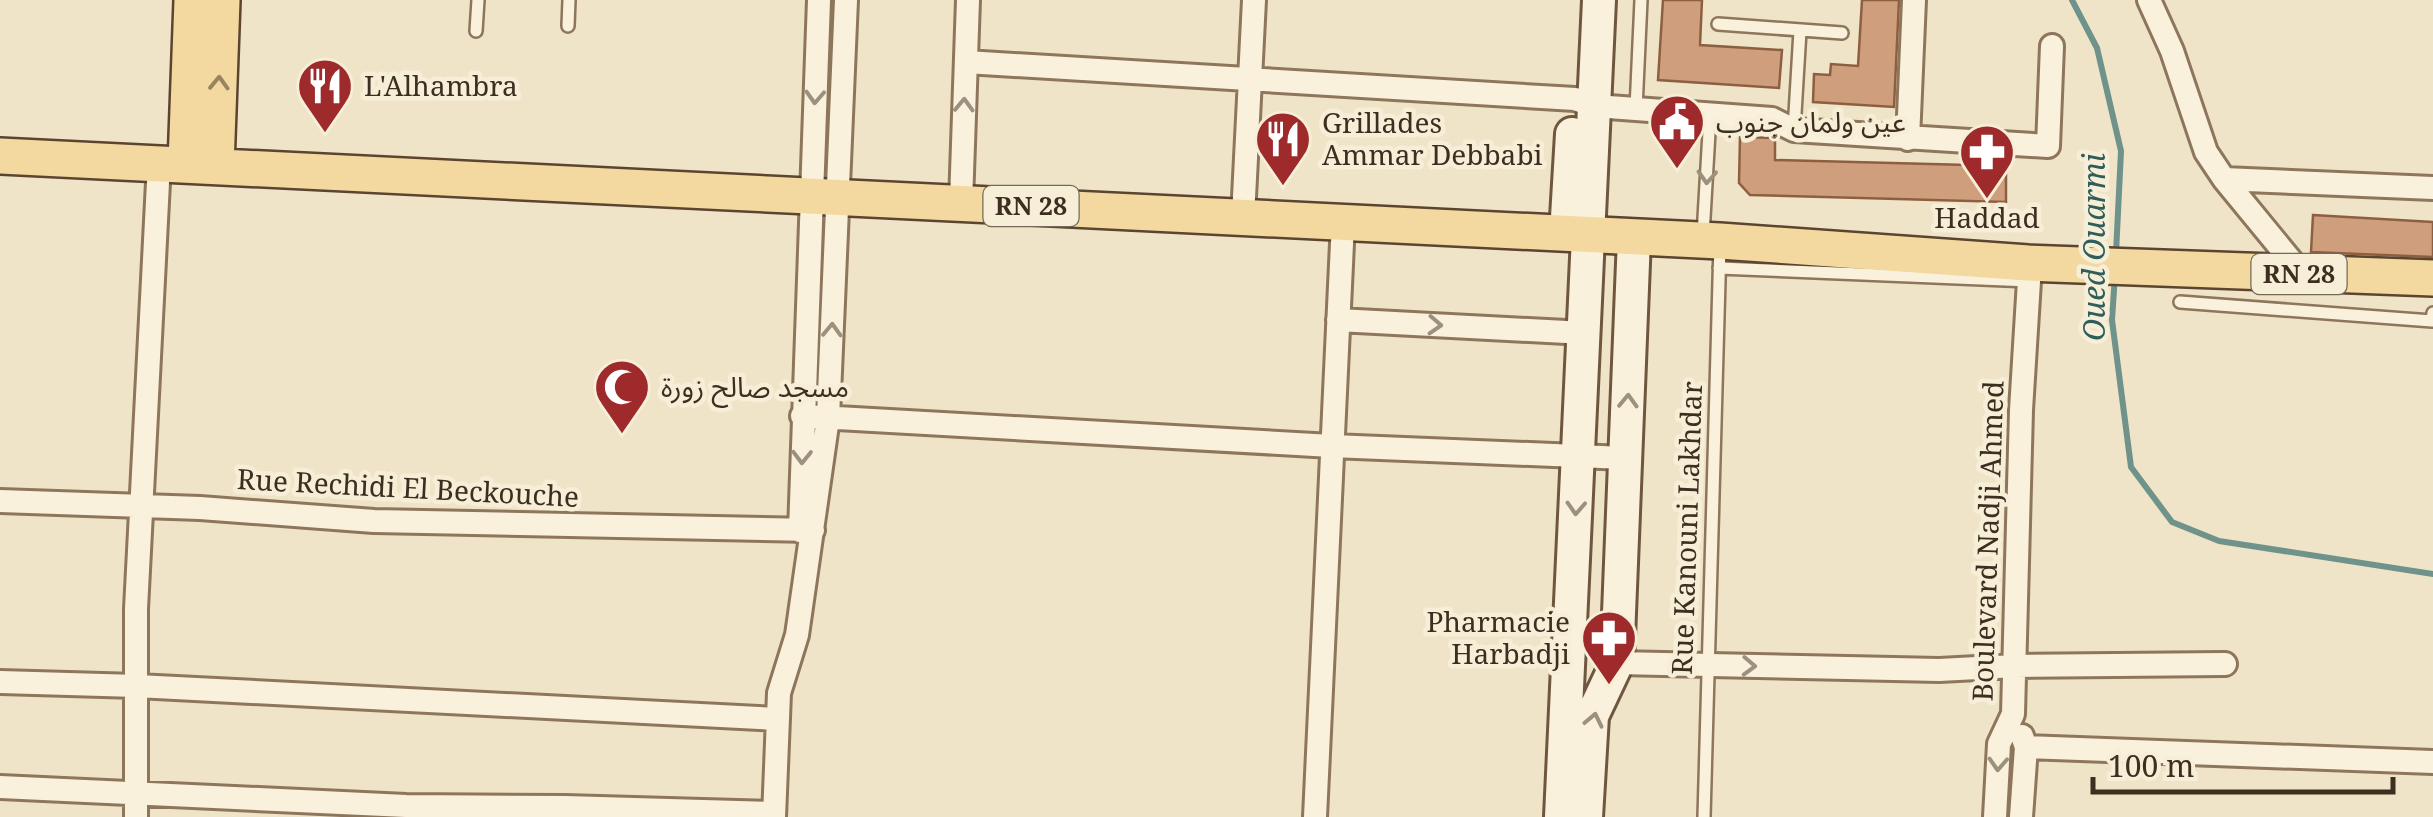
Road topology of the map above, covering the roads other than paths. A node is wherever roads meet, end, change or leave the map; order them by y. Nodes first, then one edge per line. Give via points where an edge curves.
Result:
1 (192, 0) edge
2 (222, 0) edge
3 (478, 0) edge
4 (570, 0) edge
5 (819, 0) edge
6 (846, 0) edge
7 (968, 0) edge
8 (1254, 0) edge
9 (1578, 0) edge
10 (1600, 0) edge
11 (1641, 0) edge
12 (1914, 0) edge
13 (2149, 0) edge
14 (1718, 24) dead end
15 (568, 26) dead end
16 (476, 31) dead end
17 (1800, 31) junction
18 (1842, 33) dead end
19 (2052, 46) dead end
20 (966, 62) junction
21 (1249, 78) junction
22 (1585, 103) junction
23 (1636, 109) junction
24 (1710, 114) junction
25 (1794, 130) junction
26 (1908, 138) junction
27 (0, 156) edge
28 (187, 164) junction
29 (2224, 179) junction
30 (2433, 188) edge
31 (824, 196) junction
32 (961, 202) junction
33 (1243, 217) junction
34 (1343, 222) junction
35 (1578, 235) junction
36 (1634, 238) junction
37 (1714, 250) junction
38 (2040, 270) junction
39 (2302, 274) junction
40 (2433, 278) edge
41 (2180, 302) dead end
42 (2433, 312) edge
43 (1338, 320) junction
44 (1585, 333) junction
45 (802, 416) junction
46 (828, 418) junction
47 (1332, 446) junction
48 (1579, 456) junction
49 (1625, 458) junction
50 (0, 500) edge
51 (142, 506) junction
52 (806, 530) junction
53 (1617, 664) junction
54 (1708, 664) junction
55 (2224, 664) dead end
56 (2016, 666) junction
57 (0, 682) edge
58 (136, 686) junction
59 (2013, 714) junction
60 (778, 719) junction
61 (2026, 747) junction
62 (2433, 762) edge
63 (0, 787) edge
64 (382, 805) junction
65 (136, 806) edge
66 (774, 815) edge
67 (346, 817) edge
68 (1315, 817) edge
69 (1561, 817) edge
70 (1586, 817) edge
71 (1704, 817) edge
72 (1995, 817) edge
73 (2021, 817) edge

1 - 28 main road
28 -> 2 main road
3 - 16 lane
4 - 15 lane
5 -> 31 street
6 - 31 street
7 - 20 street
8 - 21 street
9 - 22 main road
10 - 22 main road
11 - 23 lane
12 - 26 street
13 - 29 street via 2206,152
14 - 17 lane
17 - 18 lane
17 - 25 lane
19 - 26 street via 2048,146
20 - 21 street
32 -> 20 street
21 - 22 street
21 - 33 street
22 - 23 street
22 - 35 main road
23 - 24 street
24 - 25 street via 1772,120
24 -> 37 lane, Rue Kanouni Lakhdar
25 - 26 street
27 - 28 main road, RN 28
28 - 31 main road, RN 28
28 - 51 street
29 - 30 street
29 - 39 street
31 - 32 main road, RN 28
31 - 45 street
46 -> 31 street
32 - 33 main road, RN 28
33 - 34 main road, RN 28
34 - 35 main road, RN 28
34 - 43 street
35 - 36 main road, RN 28
35 - 44 main road
36 - 37 main road, RN 28
49 -> 36 main road
37 - 38 main road, RN 28
37 - 54 lane, Rue Kanouni Lakhdar
38 - 39 main road, RN 28
38 - 56 street, Boulevard Nadji Ahmed via 2021,410
39 - 40 main road, RN 28
41 - 42 lane via 2432,321
43 -> 44 street
43 - 47 street
44 - 48 main road
45 - 46 street
45 -> 52 street
46 - 47 street
46 - 52 street
47 - 48 street
47 - 68 street
48 - 49 street
48 -> 69 main road
49 - 53 main road
50 - 51 street, Rue Rechidi El Beckouche
51 - 52 street, Rue Rechidi El Beckouche via 374,521
51 - 58 street
52 - 60 street via 798,636
53 - 54 street
70 -> 53 main road via 1592,716
54 -> 56 street
54 - 71 lane, Rue Kanouni Lakhdar
55 - 56 street
56 - 59 street, Boulevard Nadji Ahmed
57 - 58 street
58 - 60 street
58 - 65 street
59 - 61 street
59 -> 72 street, Boulevard Nadji Ahmed via 1998,744
60 - 66 street
61 - 62 street
61 - 73 street
63 - 65 street
64 - 65 street
64 - 66 street
64 - 67 street

